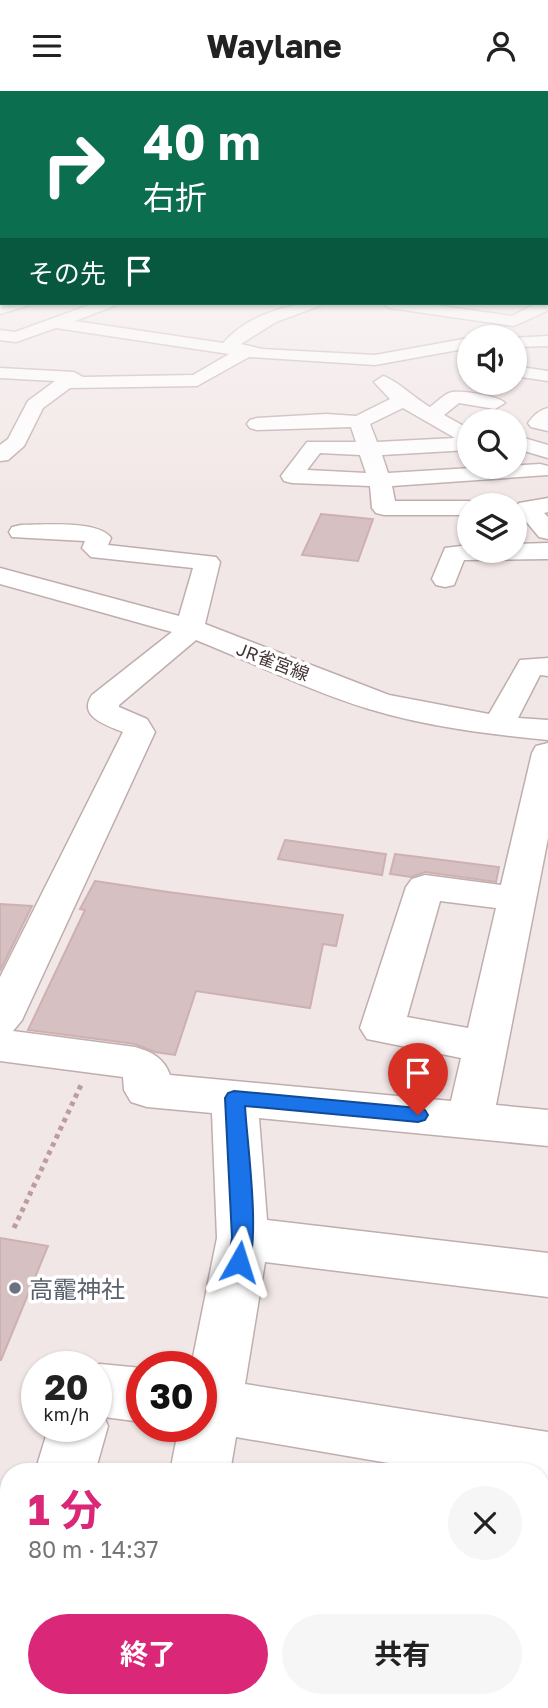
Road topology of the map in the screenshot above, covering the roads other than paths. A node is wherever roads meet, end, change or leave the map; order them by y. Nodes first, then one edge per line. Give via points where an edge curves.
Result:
1 (227, 347) edge
2 (442, 347) edge
3 (238, 349) junction
4 (367, 360) junction
5 (457, 363) edge
6 (527, 372) edge
7 (0, 373) edge
8 (545, 373) edge
9 (65, 383) junction
10 (403, 400) junction
11 (495, 403) dead end
12 (548, 414) edge
13 (457, 416) edge
14 (439, 421) junction
15 (359, 422) junction
16 (257, 424) dead end
17 (548, 425) edge
18 (457, 431) edge
19 (457, 448) edge
20 (0, 455) edge
21 (527, 455) edge
22 (457, 462) edge
23 (539, 468) edge
24 (376, 472) junction
25 (457, 507) edge
26 (530, 507) edge
27 (548, 532) edge
28 (9, 537) edge
29 (548, 551) edge
30 (0, 576) edge
31 (444, 579) dead end
32 (190, 628) junction
33 (548, 667) edge
34 (498, 726) junction
35 (548, 730) edge
36 (548, 753) edge
37 (517, 899) junction
38 (0, 1020) edge
39 (0, 1045) edge
40 (485, 1047) junction
41 (234, 1098) junction
42 (470, 1119) junction
43 (548, 1128) edge
44 (243, 1238) junction
45 (548, 1275) edge
46 (217, 1362) edge
47 (217, 1406) edge
48 (74, 1442) edge
49 (204, 1442) edge
50 (548, 1461) edge
51 (68, 1463) edge
52 (201, 1463) edge

1 - 3 street
2 - 4 street
3 - 4 street
3 - 9 street via 242,354 197,380
4 - 5 street
4 - 10 street
6 - 8 street
7 - 9 street via 74,377
9 - 20 street via 35,405 17,442
10 - 14 street
10 - 15 street
11 - 14 street via 455,397
12 - 17 street via 538,423
13 - 14 street
14 - 18 street
15 - 16 street
15 - 24 street
19 - 24 street
21 - 23 street
22 - 24 street
23 - 24 street
24 - 25 street via 384,507
26 - 27 street
28 - 32 street via 93,534 99,538 94,548 100,552 207,562
29 - 31 street via 454,553
30 - 32 street, JR雀宮線
32 - 34 street, JR雀宮線 via 378,702 443,719
32 - 38 street via 103,702 104,712 136,726 139,732
33 - 34 street via 530,666
34 - 35 street, JR雀宮線
36 - 37 street
37 - 40 street
37 - 40 street via 425,887 382,1028
39 - 41 street via 135,1063 147,1073 147,1090
40 - 42 street
41 - 42 street
41 - 44 street
42 - 43 street
44 - 45 street
44 - 46 street
47 - 50 street
48 - 51 street
49 - 52 street

